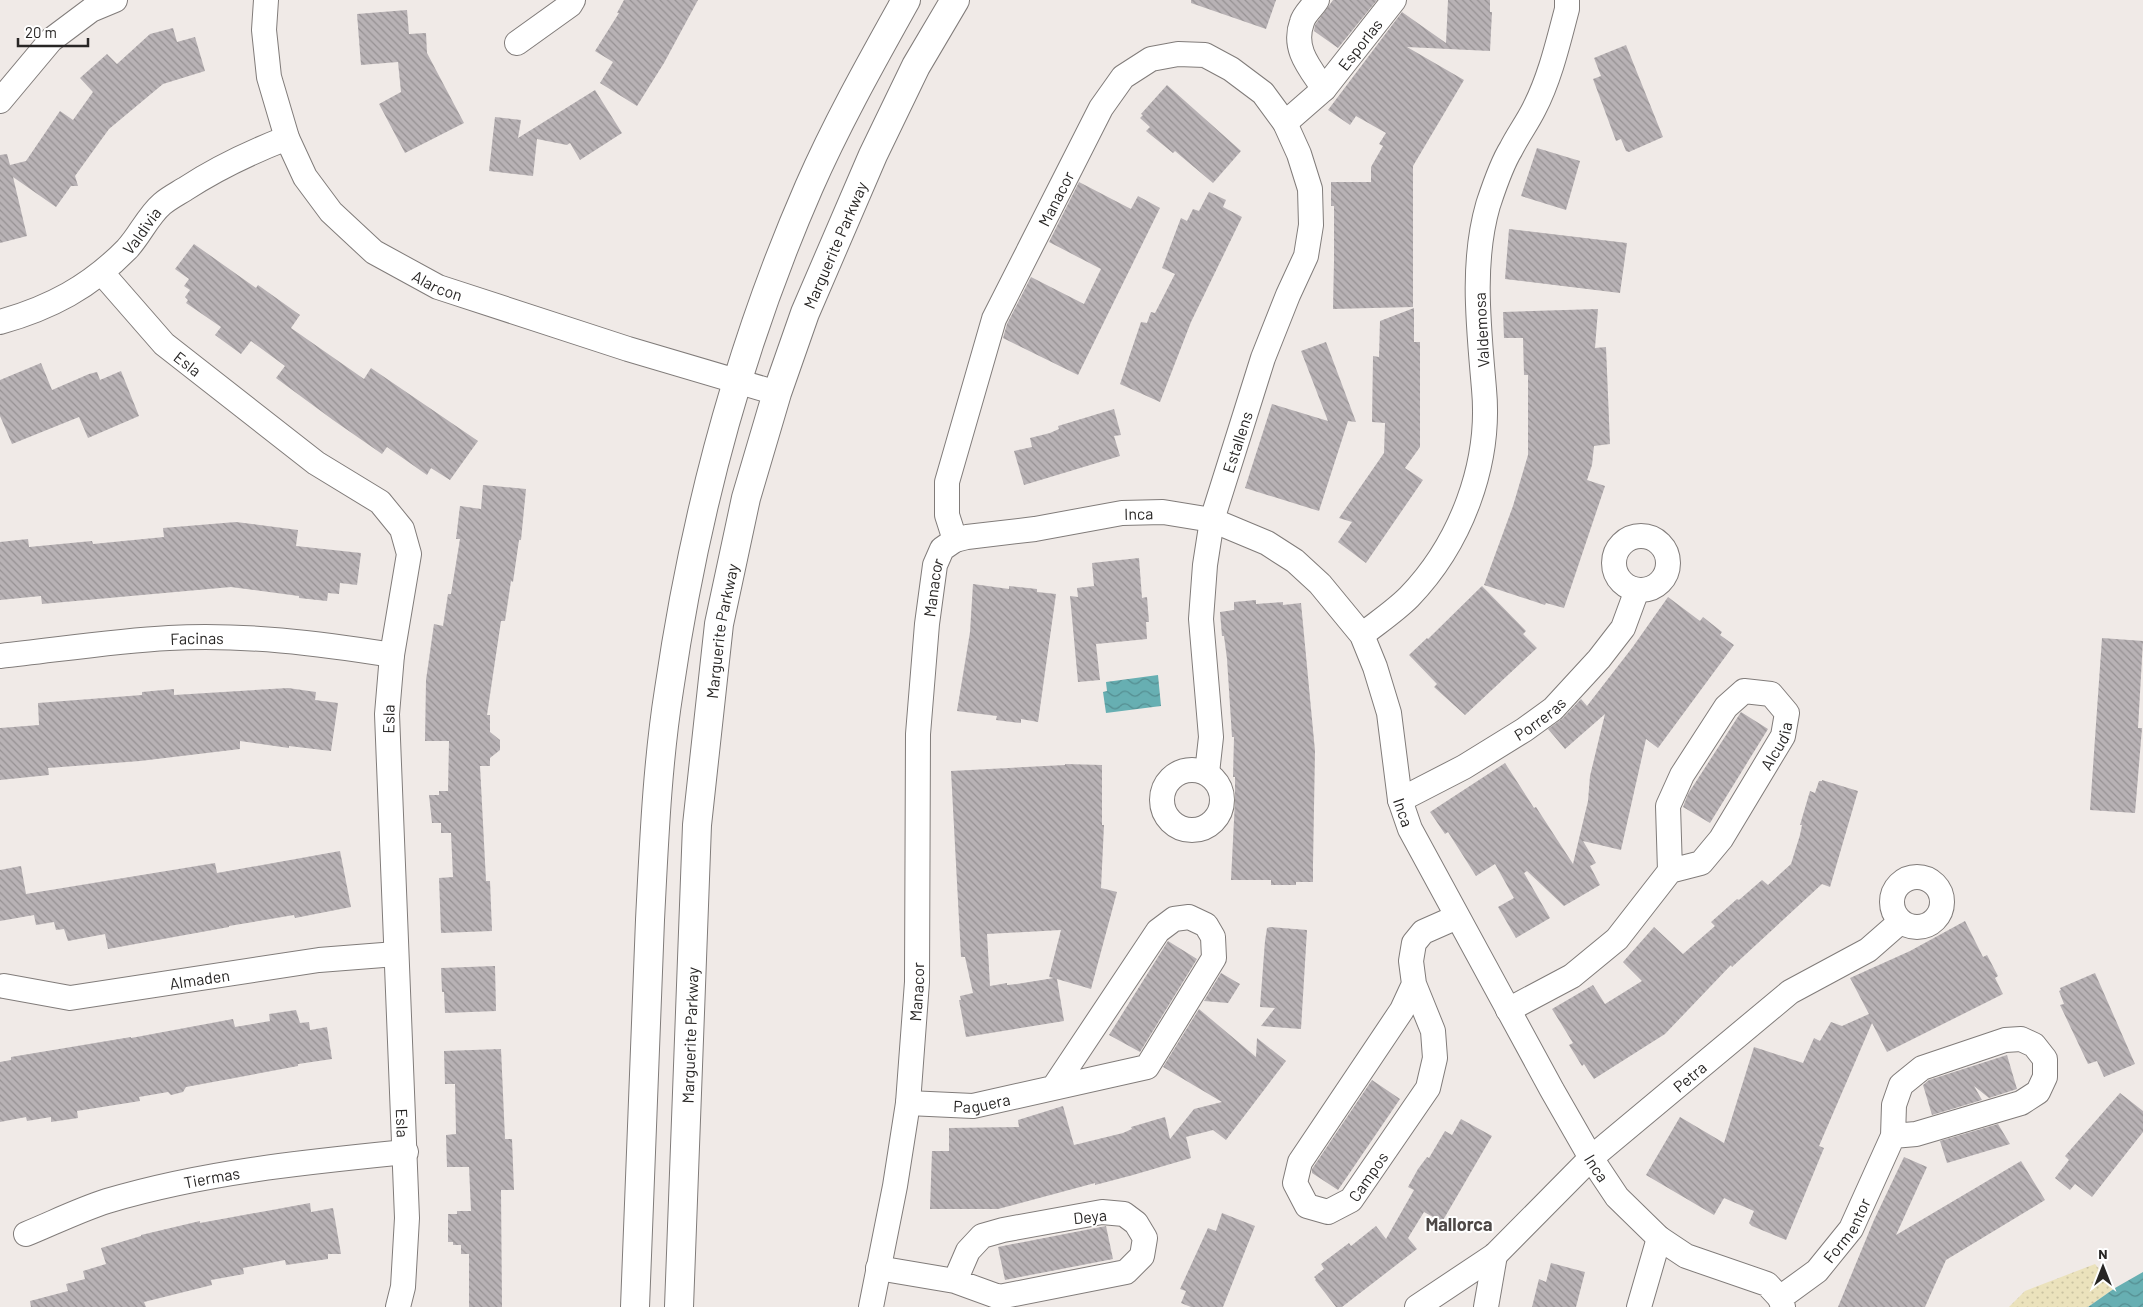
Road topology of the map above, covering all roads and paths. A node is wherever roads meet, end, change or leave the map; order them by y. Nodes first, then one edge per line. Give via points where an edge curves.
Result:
1 (115, 0) edge
2 (266, 0) edge
3 (573, 0) edge
4 (906, 0) edge
5 (955, 0) edge
6 (1394, 0) edge
7 (1567, 0) edge
8 (1310, 2) edge
9 (517, 43) dead end
10 (1324, 89) junction
11 (0, 101) edge
12 (1284, 123) junction
13 (287, 138) junction
14 (102, 273) junction
15 (0, 322) edge
16 (736, 381) junction
17 (777, 393) junction
18 (1212, 520) junction
19 (956, 540) junction
20 (1637, 590) dead end
21 (1362, 635) junction
22 (392, 655) junction
23 (0, 656) edge
24 (1207, 773) dead end
25 (1400, 800) junction
26 (1670, 871) junction
27 (1457, 917) junction
28 (1900, 922) dead end
29 (396, 954) junction
30 (1414, 984) junction
31 (4, 986) dead end
32 (1508, 1010) junction
33 (1054, 1087) junction
34 (908, 1103) junction
35 (1893, 1136) junction
36 (406, 1152) junction
37 (1591, 1158) junction
38 (26, 1234) dead end
39 (1660, 1238) junction
40 (1495, 1255) junction
41 (878, 1268) junction
42 (956, 1281) junction
43 (1782, 1303) edge
44 (398, 1307) edge
45 (635, 1307) edge
46 (679, 1307) edge
47 (871, 1307) edge
48 (1417, 1307) edge
49 (1486, 1307) edge
50 (1639, 1307) edge

1 - 11 street via 91,10 51,40
2 - 13 street, Alarcon via 264,30 269,77
3 - 9 street
4 - 16 main road via 857,87 809,187
5 - 17 main road, Marguerite Parkway via 916,66 873,155 805,312
6 - 10 street, Esporlas
7 - 21 street, Valdemosa via 1552,66 1534,109 1509,151 1488,205 1478,297 1478,340 1485,392 1484,440 1476,478 1462,520 1442,555 1409,597
8 - 10 street, Esporlas via 1298,42 1302,57
10 - 12 street, Esporlas
12 - 18 street, Estallens via 1299,154 1310,190 1311,225 1306,256 1263,358
12 - 19 street, Manacor via 1263,93 1231,69 1205,55 1178,54 1151,59 1123,77 1101,108 994,319 947,482 947,515
13 - 14 street, Valdivia via 207,175 162,204 128,247
13 - 16 street, Alarcon via 305,177 331,212 374,252 438,287 628,350
14 - 15 street, Valdivia via 72,294 32,313
14 - 22 street, Esla via 164,344 316,463 380,502 402,529 409,554
16 - 17 street, Alarcon
16 - 45 main road via 688,571 668,692 656,798
17 - 46 main road, Marguerite Parkway via 744,508 719,624 708,714 697,825
18 - 19 street, Inca via 1163,512 1122,513
18 - 21 street, Inca via 1267,543 1295,561 1320,584
18 - 24 street, Estallens via 1201,619 1212,738
19 - 34 street, Manacor via 942,549 935,565 918,734 917,982
20 - 25 street, Porreras via 1623,628 1553,709 1464,767
21 - 25 street, Inca via 1390,713
22 - 23 street, Facinas via 333,645 262,639 170,638
22 - 29 street, Esla via 387,714
25 - 27 street, Inca via 1410,829
26 - 26 street, Alcudia via 1701,863 1721,839 1783,736 1787,713 1770,694 1744,691 1726,707 1682,775 1668,806
26 - 32 street via 1617,939 1572,976
27 - 30 street, Campos via 1423,932 1414,943 1411,961
27 - 32 street, Inca
28 - 37 street, Petra via 1868,950 1790,992
29 - 31 street, Almaden via 319,960 70,998
29 - 36 street, Esla
30 - 30 street, Campos via 1402,1010 1300,1162 1295,1183 1307,1206 1328,1212 1351,1200 1428,1088 1435,1058 1433,1032
32 - 37 street, Inca
33 - 33 street, Paguera via 1148,1067 1214,958 1213,938 1206,925 1189,917 1174,919 1158,931
33 - 34 street, Paguera via 973,1106
34 - 41 street, Manacor
35 - 35 street via 1916,1134 2021,1102 2038,1092 2045,1077 2045,1059 2034,1046 2021,1039 2005,1040 1922,1068 1901,1086 1894,1105
35 - 43 street, Formentor via 1851,1229 1817,1272
36 - 38 street, Tiermas via 293,1163 198,1179 106,1202
36 - 44 street, Esla via 407,1218 403,1287
37 - 39 street, Inca via 1617,1196
37 - 40 street, Petra
39 - 43 street, Inca via 1686,1256 1767,1284
39 - 50 street
40 - 48 street, Petra
40 - 49 street
41 - 42 street, Deya
41 - 47 street, Manacor
42 - 42 street, Deya via 999,1297 1126,1272 1142,1256 1145,1238 1136,1222 1124,1214 1102,1212 1003,1230 982,1236 968,1250

